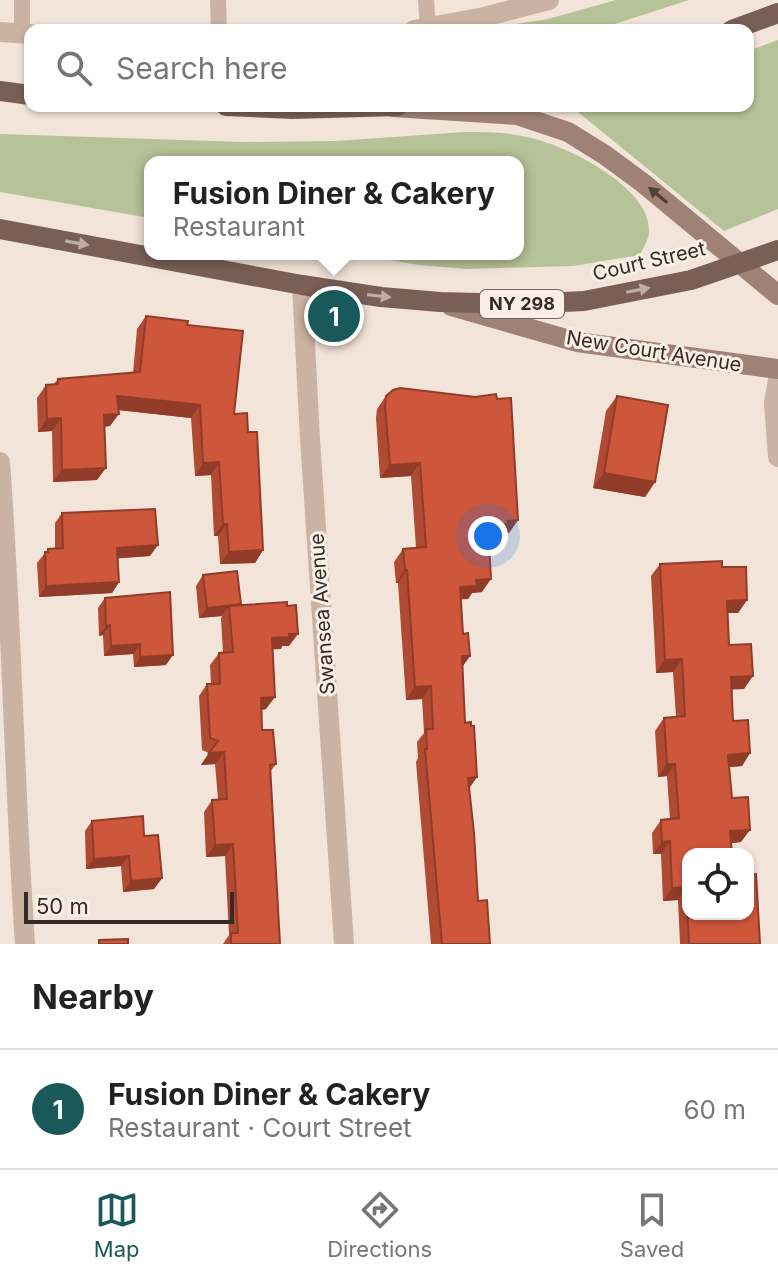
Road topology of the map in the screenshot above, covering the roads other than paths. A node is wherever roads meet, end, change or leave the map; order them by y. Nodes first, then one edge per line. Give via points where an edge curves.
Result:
1 (22, 0) edge
2 (218, 0) edge
3 (426, 0) edge
4 (549, 0) edge
5 (778, 13) edge
6 (25, 24) edge
7 (219, 24) edge
8 (422, 24) edge
9 (447, 24) edge
10 (748, 24) edge
11 (0, 32) edge
12 (24, 34) edge
13 (0, 91) edge
14 (24, 94) edge
15 (24, 101) edge
16 (0, 103) edge
17 (477, 112) edge
18 (0, 229) edge
19 (778, 250) edge
20 (144, 256) edge
21 (167, 260) edge
22 (739, 264) junction
23 (302, 285) junction
24 (778, 295) edge
25 (440, 302) junction
26 (778, 369) edge
27 (778, 380) edge
28 (778, 457) edge
29 (0, 462) edge
30 (25, 944) edge
31 (344, 944) edge

1 - 6 lane
2 - 7 lane
3 - 8 lane
4 - 9 street
5 - 10 main road
11 - 12 street
13 - 14 main road
15 - 16 main road
22 -> 17 main road via 643,183 568,132 517,115
18 -> 20 main road, Court Street / NY 298
19 - 22 main road, NY 298
21 -> 23 main road, Court Street / NY 298
22 - 24 main road
25 -> 22 main road, Court Street / NY 298 via 584,301 691,280
23 -> 25 main road, Court Street / NY 298
23 - 31 street, Swansea Avenue
25 - 26 main road, New Court Avenue via 577,342
27 - 28 street
29 - 30 street

